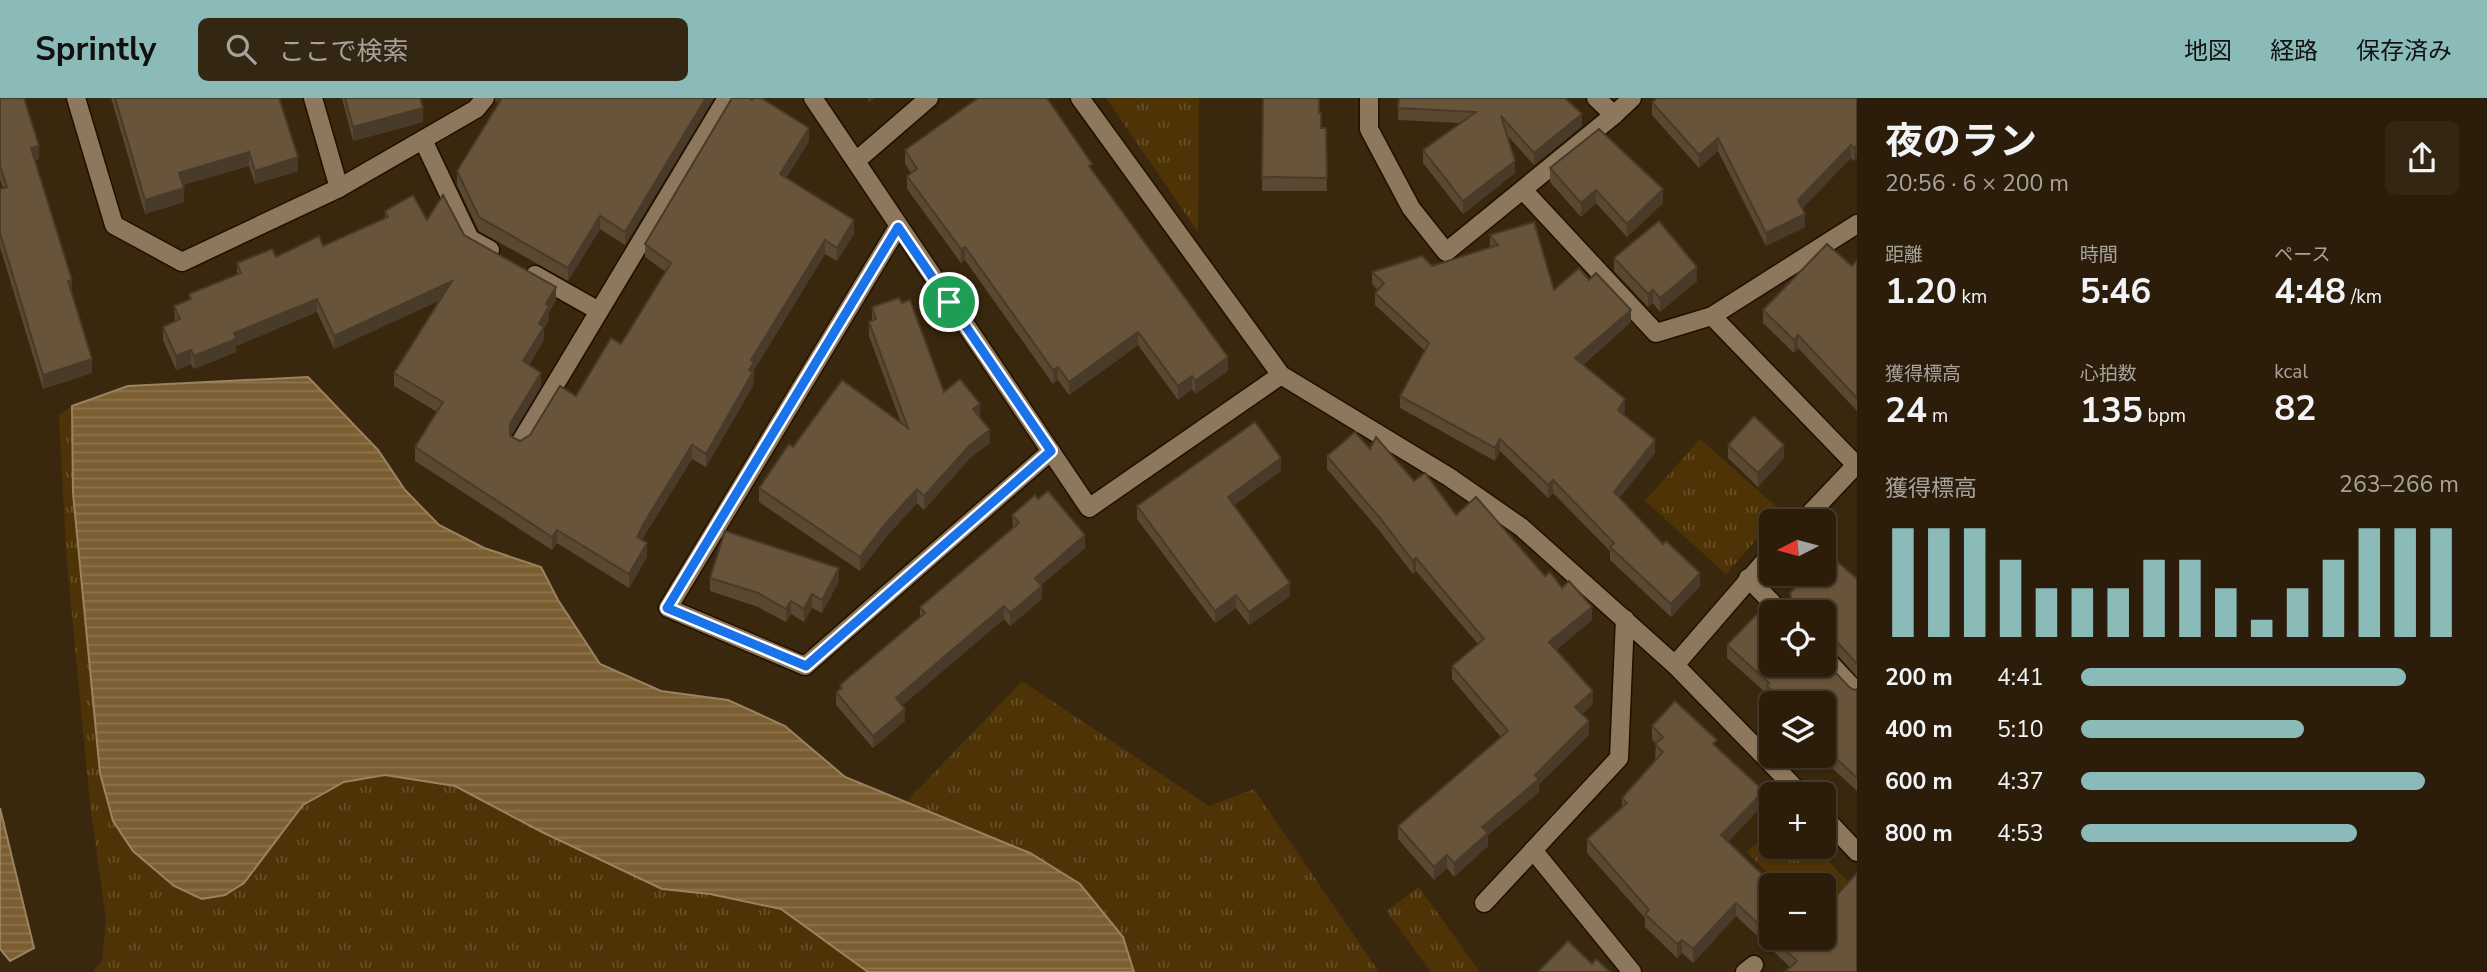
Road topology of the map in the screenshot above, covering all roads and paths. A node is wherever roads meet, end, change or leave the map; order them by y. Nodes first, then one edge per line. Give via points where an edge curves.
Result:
1 (76, 98) edge
2 (313, 98) edge
3 (485, 98) edge
4 (727, 98) edge
5 (813, 98) edge
6 (929, 98) edge
7 (1080, 98) edge
8 (1369, 98) edge
9 (1596, 98) edge
10 (1632, 98) edge
11 (1614, 116) junction
12 (423, 140) junction
13 (856, 161) junction
14 (339, 188) junction
15 (1523, 190) junction
16 (898, 227) junction
17 (1856, 228) edge
18 (600, 311) junction
19 (1712, 316) junction
20 (1281, 375) junction
21 (520, 443) edge
22 (1051, 451) junction
23 (1856, 466) edge
24 (1815, 509) edge
25 (1759, 567) edge
26 (1748, 578) junction
27 (1769, 600) edge
28 (1625, 619) junction
29 (1675, 665) junction
30 (1836, 670) edge
31 (1857, 692) edge
32 (1789, 782) edge
33 (1836, 830) edge
34 (1533, 850) junction
35 (1857, 852) edge
36 (1484, 903) dead end
37 (1632, 972) edge

1 - 14 street via 114,225 182,262
2 - 14 street
3 - 12 street via 476,109
4 - 18 street
5 - 13 street
6 - 13 street
7 - 20 street
8 - 15 street via 1368,129 1411,208 1446,251
9 - 11 street
10 - 11 street
11 - 15 street
12 - 14 street
12 - 18 street via 470,239
13 - 16 street
15 - 19 street via 1657,333
16 - 22 street
16 - 22 street via 667,608 806,666
17 - 19 street
18 - 21 street
19 - 23 street
20 - 22 street via 1089,508
20 - 28 street via 1449,477 1521,527
23 - 24 street
25 - 26 street
26 - 27 street
26 - 29 street
28 - 29 street
28 - 34 street via 1619,758
29 - 32 street
30 - 31 street
33 - 35 street
34 - 36 street
34 - 37 street

